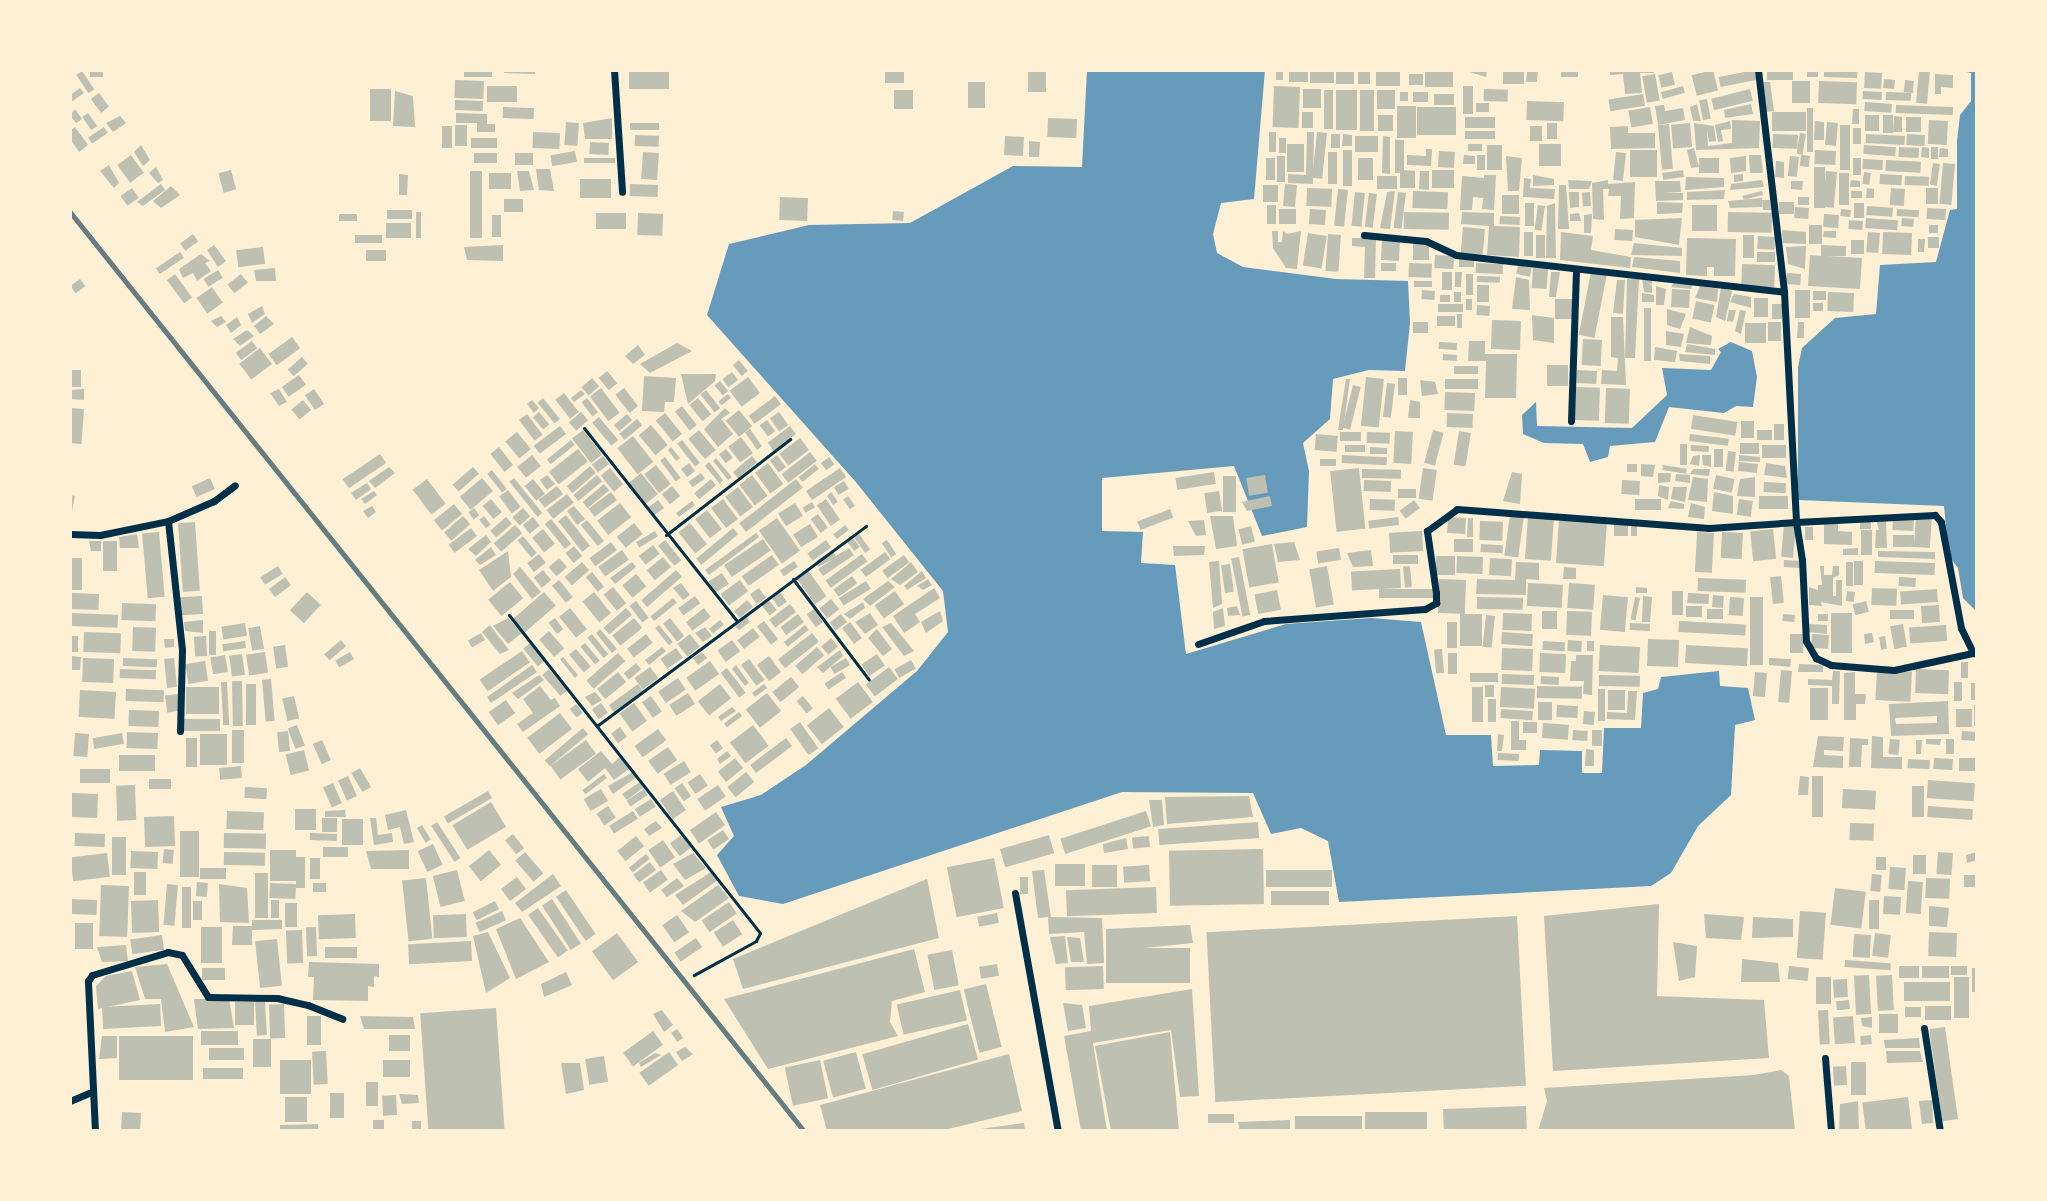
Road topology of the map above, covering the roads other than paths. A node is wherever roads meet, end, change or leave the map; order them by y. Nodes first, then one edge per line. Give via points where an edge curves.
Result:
1 (614, 70) edge
2 (1758, 70) edge
3 (622, 192) dead end
4 (1364, 235) dead end
5 (1576, 269) junction
6 (1784, 292) junction
7 (1571, 421) dead end
8 (235, 485) dead end
9 (168, 521) junction
10 (1796, 522) junction
11 (70, 534) edge
12 (1198, 644) dead end
13 (1975, 652) edge
14 (180, 731) dead end
15 (1015, 893) dead end
16 (342, 1019) dead end
17 (1924, 1028) dead end
18 (1825, 1058) dead end
19 (93, 1091) junction
20 (70, 1101) edge
21 (95, 1131) edge
22 (1058, 1131) edge
23 (1831, 1131) edge
24 (1940, 1131) edge

1 - 3 street
2 - 6 street
4 - 5 street via 1426,241 1456,255
5 - 6 street
5 - 7 street
6 - 10 street
8 - 9 street via 214,501
9 - 11 street via 100,535
9 - 14 street via 182,650
10 - 12 street via 1709,528 1457,509 1427,531 1436,603 1425,609 1264,621
10 - 13 street via 1935,515 1941,522 1961,628
10 - 13 street via 1806,641 1816,658 1831,665 1894,670
15 - 22 street
16 - 19 street via 277,998 208,997 182,955 168,952 92,975 88,981
17 - 24 street
18 - 23 street
19 - 20 street
19 - 21 street

